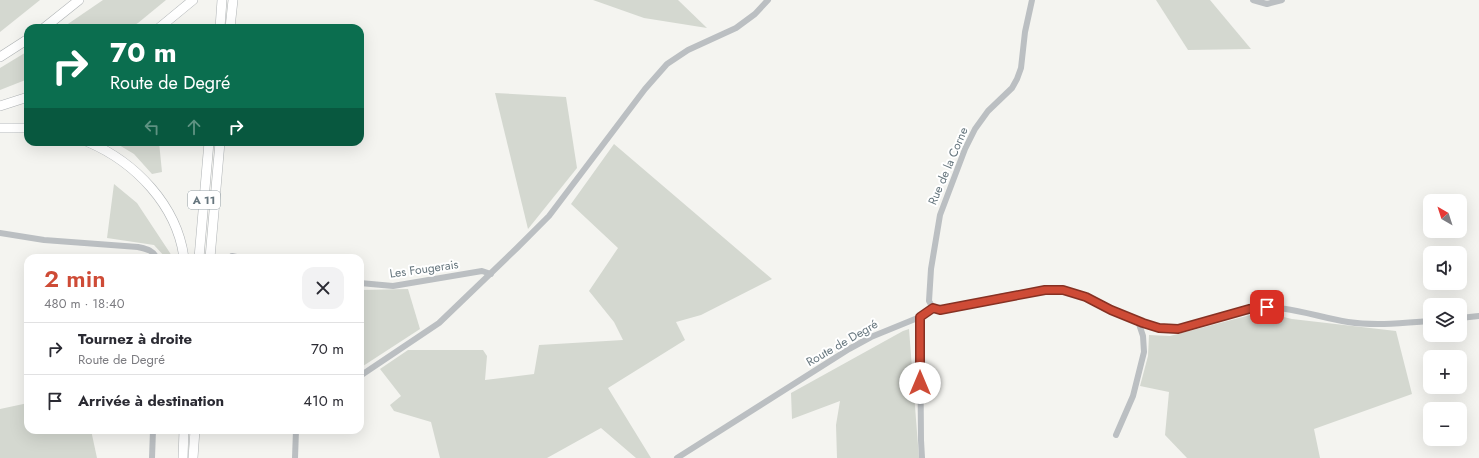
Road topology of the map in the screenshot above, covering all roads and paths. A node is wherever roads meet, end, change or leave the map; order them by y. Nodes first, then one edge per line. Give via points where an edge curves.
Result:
1 (79, 0) edge
2 (193, 0) edge
3 (768, 0) edge
4 (1032, 0) edge
5 (1252, 0) edge
6 (1282, 0) edge
7 (222, 1) edge
8 (233, 2) edge
9 (49, 24) edge
10 (164, 24) edge
11 (220, 24) edge
12 (230, 24) edge
13 (24, 42) edge
14 (0, 57) edge
15 (24, 98) edge
16 (0, 106) edge
17 (0, 128) edge
18 (24, 128) edge
19 (96, 146) edge
20 (210, 146) edge
21 (220, 146) edge
22 (0, 233) edge
23 (155, 254) edge
24 (183, 254) edge
25 (199, 254) edge
26 (210, 254) edge
27 (491, 274) junction
28 (364, 283) edge
29 (933, 308) junction
30 (1479, 316) edge
31 (920, 317) junction
32 (1467, 317) edge
33 (1138, 321) junction
34 (1423, 321) edge
35 (364, 373) edge
36 (153, 434) edge
37 (184, 434) edge
38 (195, 434) edge
39 (296, 434) edge
40 (1116, 435) dead end
41 (152, 458) edge
42 (183, 458) edge
43 (193, 458) edge
44 (295, 458) edge
45 (676, 458) edge
46 (922, 458) edge

1 - 9 highway
2 - 10 highway
3 - 27 street via 736,28 688,50 667,64 645,89 549,216
4 - 29 street, Rue de la Corne via 1017,79 975,129 940,215 929,301
5 - 6 street via 1267,4
7 - 11 highway
8 - 12 highway
13 - 14 highway
15 - 16 highway
17 - 18 highway
19 - 24 highway via 120,158 148,183 171,219
20 - 25 highway, A 11
21 - 26 highway, A 11
22 - 23 street via 44,240 138,247
27 - 28 street, Les Fougerais via 468,273 393,286
27 - 35 street via 430,330
29 - 31 street, Route de Degré
29 - 33 street via 940,310 1045,290 1063,290 1086,297
30 - 32 street
31 - 45 street, Route de Degré via 871,337
31 - 46 street
33 - 34 street via 1159,328 1178,329 1249,309 1267,307 1285,308 1348,322 1374,324
33 - 40 street via 1143,336 1144,352 1133,396
36 - 41 street
37 - 42 highway
38 - 43 highway
39 - 44 street

